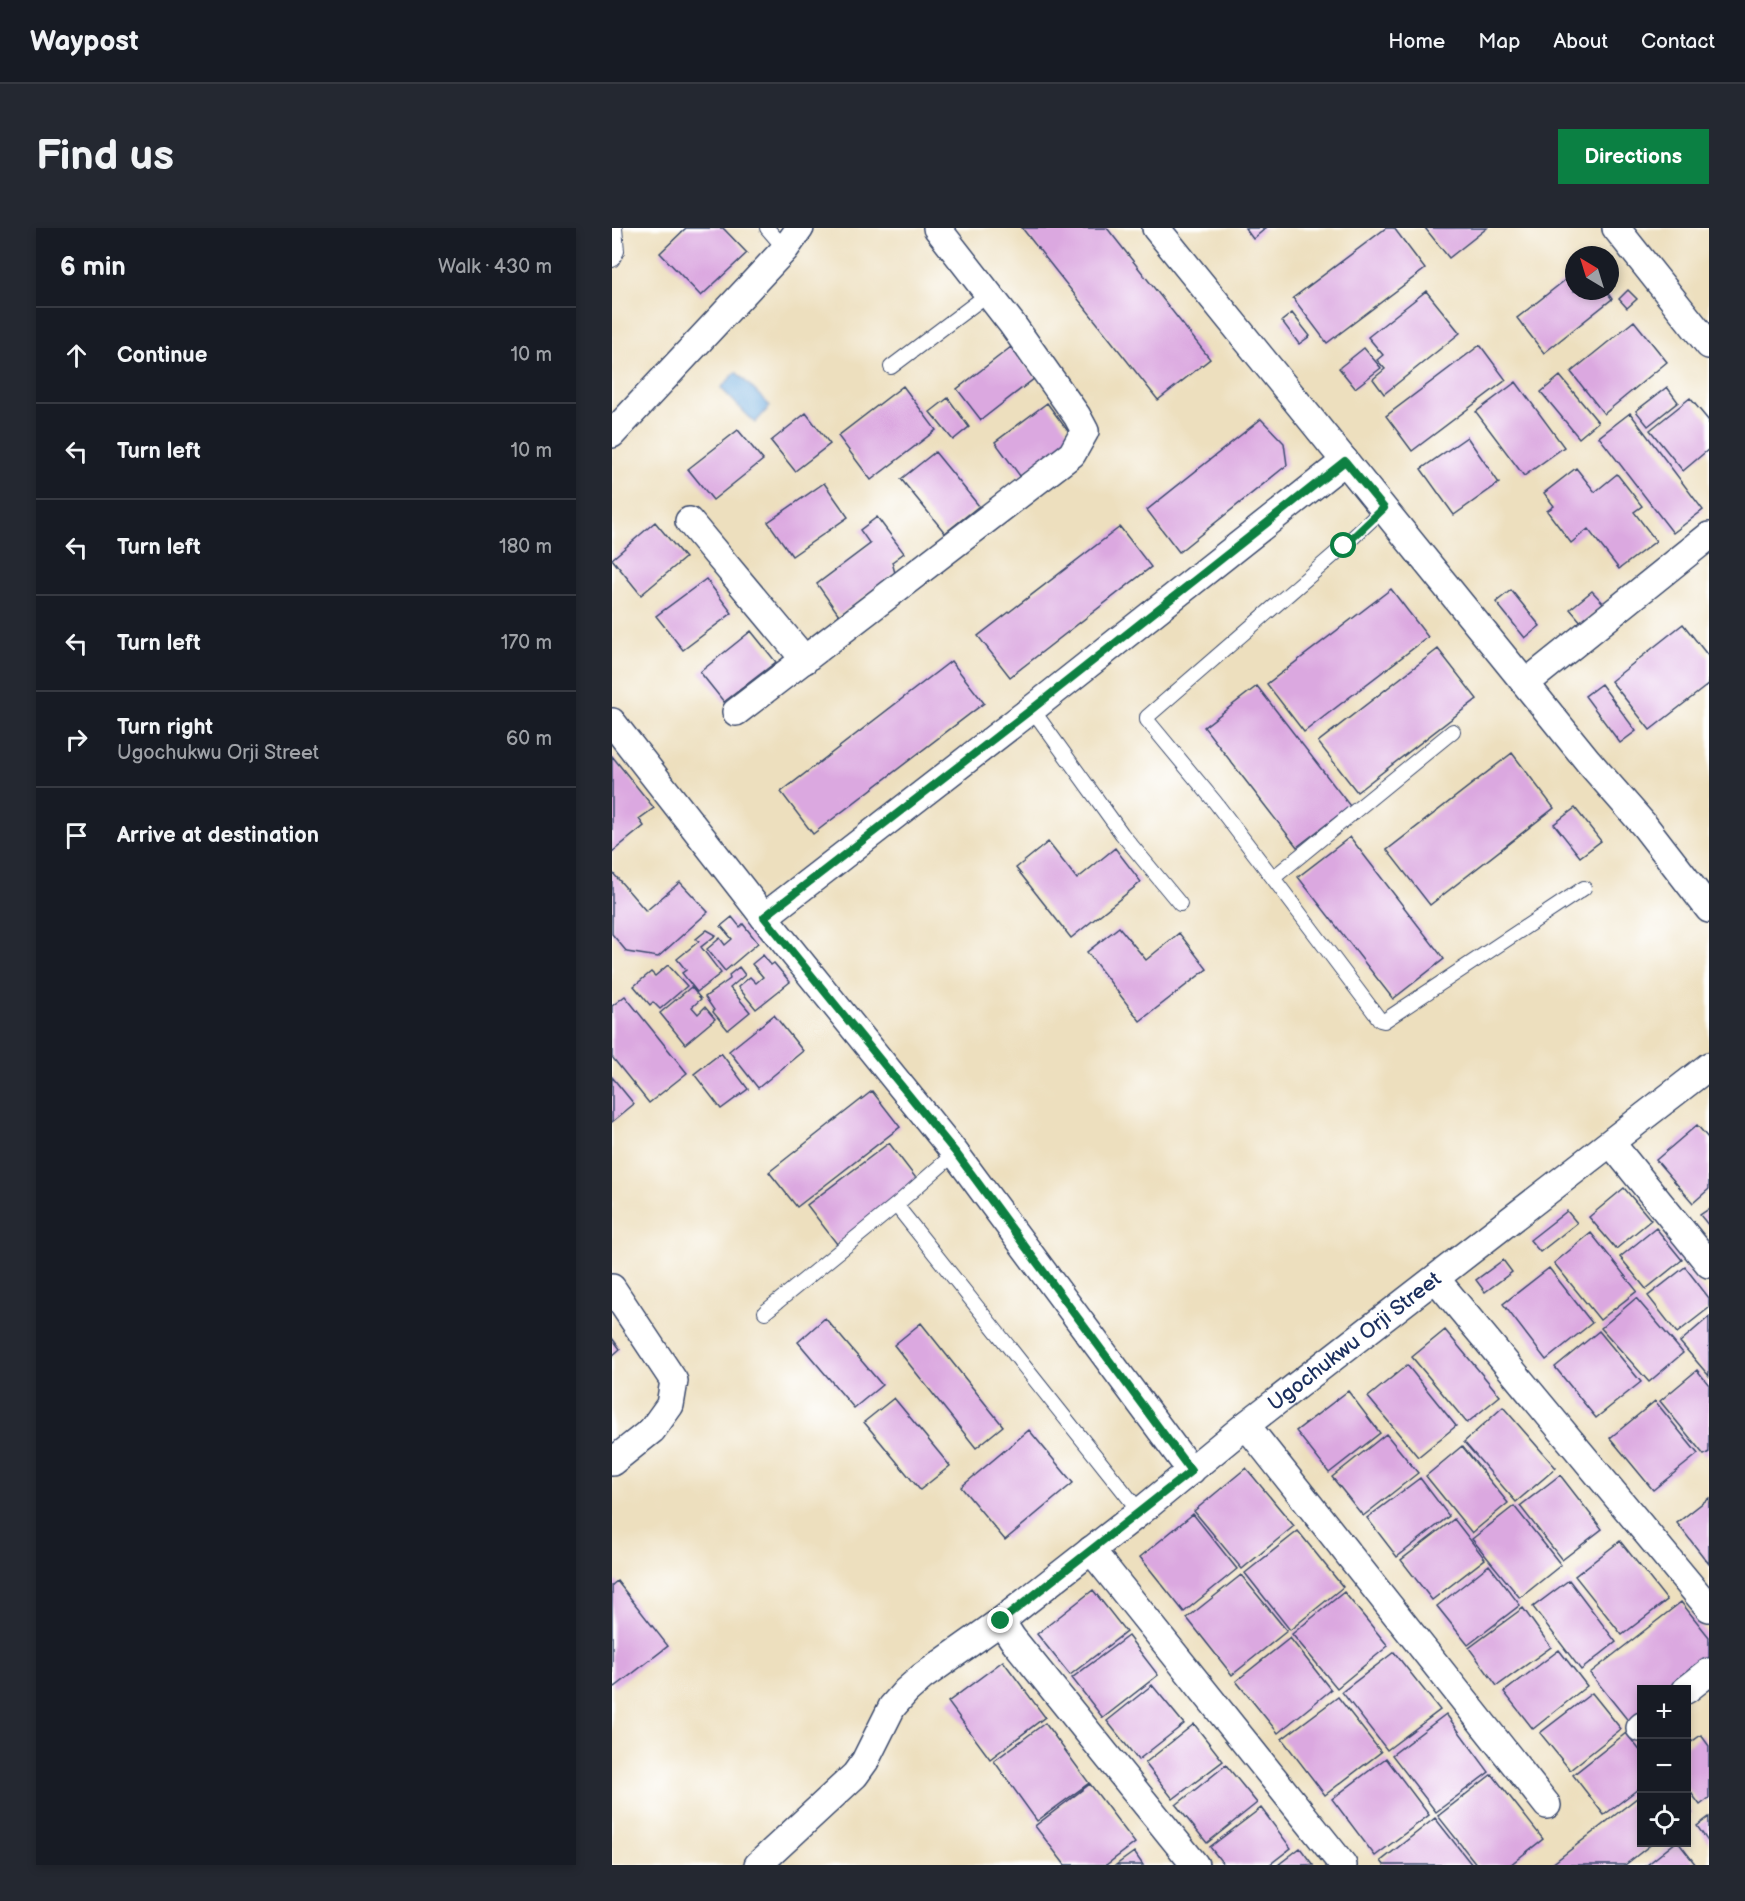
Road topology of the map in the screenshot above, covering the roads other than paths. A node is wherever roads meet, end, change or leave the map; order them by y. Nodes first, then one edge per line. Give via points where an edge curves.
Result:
1 (615, 228) edge
2 (767, 228) edge
3 (937, 228) edge
4 (1156, 228) edge
5 (1616, 228) edge
6 (792, 238) edge
7 (612, 261) edge
8 (988, 294) junction
9 (1709, 345) edge
10 (891, 367) dead end
11 (612, 434) edge
12 (1345, 461) junction
13 (1384, 508) junction
14 (689, 521) dead end
15 (1709, 536) edge
16 (805, 660) junction
17 (1526, 683) junction
18 (1032, 709) junction
19 (736, 712) dead end
20 (612, 722) edge
21 (1453, 731) dead end
22 (1273, 878) junction
23 (1584, 888) dead end
24 (1180, 904) dead end
25 (1709, 909) edge
26 (764, 917) junction
27 (1709, 1066) edge
28 (1611, 1143) junction
29 (956, 1153) junction
30 (896, 1205) junction
31 (1709, 1264) edge
32 (1436, 1279) junction
33 (612, 1288) edge
34 (765, 1312) dead end
35 (1246, 1425) junction
36 (612, 1462) edge
37 (1191, 1471) junction
38 (1140, 1512) junction
39 (1091, 1550) junction
40 (1709, 1608) edge
41 (1001, 1621) junction
42 (1709, 1672) edge
43 (1691, 1686) edge
44 (1546, 1805) dead end
45 (758, 1865) edge
46 (1195, 1865) edge
47 (1343, 1865) edge

1 - 7 lane via 617,251
2 - 6 lane
3 - 8 street
4 - 12 street
5 - 9 street
6 - 11 street
8 - 10 lane
8 - 16 street via 1057,386 1085,431 1072,454
12 - 13 street
12 - 18 street
13 - 17 street
13 - 22 lane via 1147,717
14 - 16 street
15 - 17 street
16 - 19 street
17 - 25 street
18 - 24 lane via 1122,834
18 - 26 street
20 - 26 street
21 - 22 lane
22 - 23 lane via 1384,1021
26 - 29 street
27 - 28 street, Ugochukwu Orji Street
28 - 31 street
28 - 32 street, Ugochukwu Orji Street
29 - 30 lane
29 - 37 street
30 - 34 lane
30 - 38 lane
32 - 35 street, Ugochukwu Orji Street
32 - 40 street
33 - 36 street via 675,1380 670,1405 652,1430
35 - 37 street, Ugochukwu Orji Street
35 - 44 street
37 - 38 street, Ugochukwu Orji Street
38 - 39 street, Ugochukwu Orji Street
39 - 41 street, Ugochukwu Orji Street
39 - 47 street
41 - 45 street, Ugochukwu Orji Street via 906,1690 892,1707 855,1775
41 - 46 street
42 - 43 street

